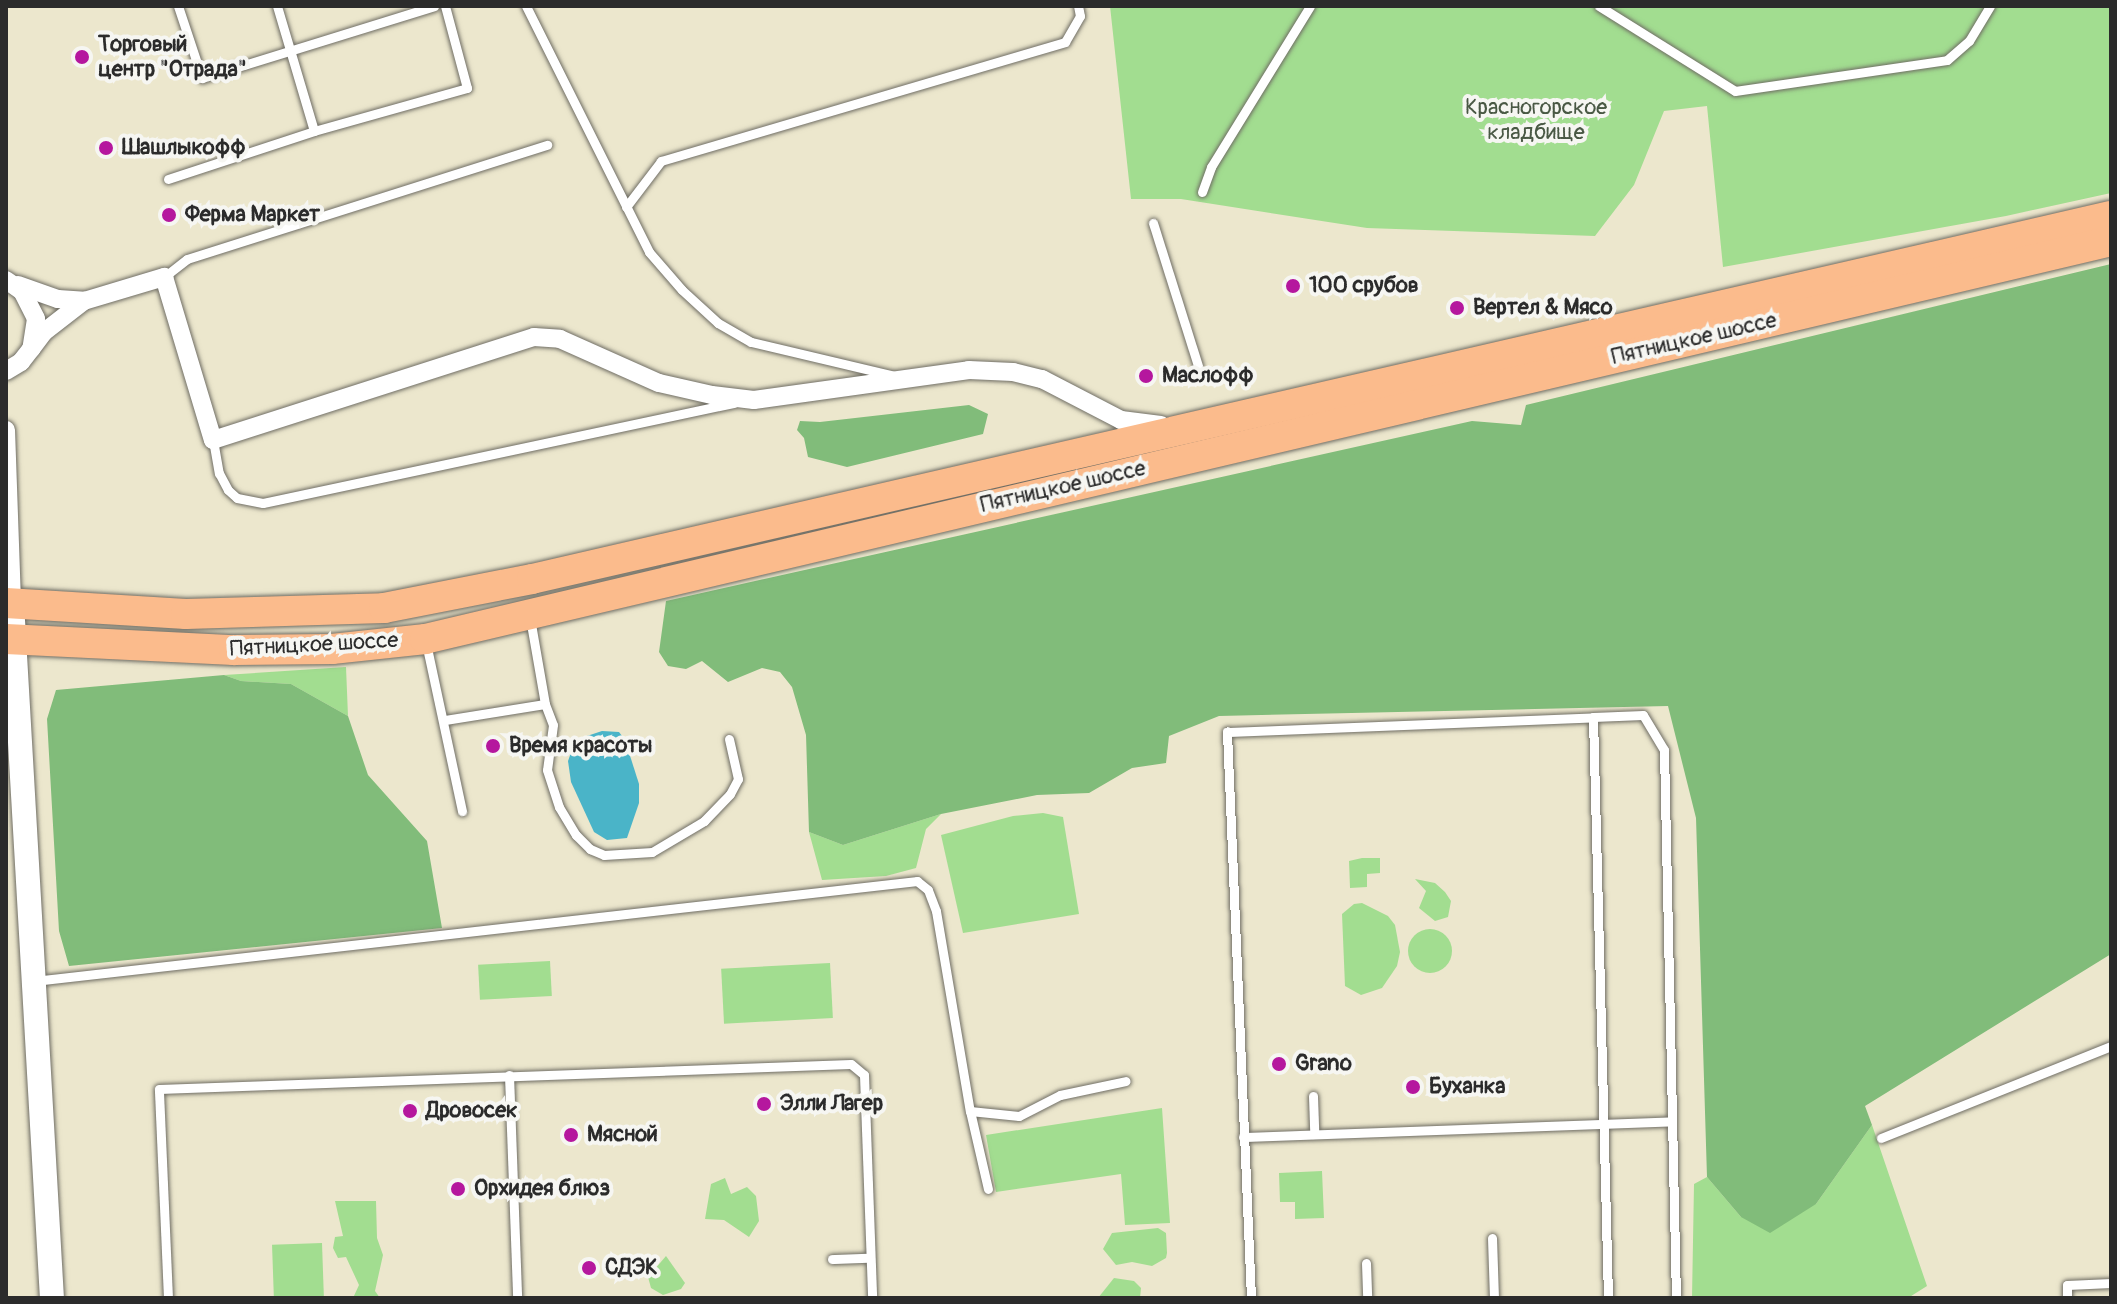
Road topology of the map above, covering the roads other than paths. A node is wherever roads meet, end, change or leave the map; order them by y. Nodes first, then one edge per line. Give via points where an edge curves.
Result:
1 (178, 6) edge
2 (277, 6) edge
3 (434, 6) edge
4 (445, 6) edge
5 (526, 6) edge
6 (1078, 6) edge
7 (1310, 6) edge
8 (1599, 6) edge
9 (1990, 6) edge
10 (290, 51) junction
11 (314, 131) junction
12 (547, 145) dead end
13 (168, 179) dead end
14 (1202, 192) dead end
15 (626, 207) junction
16 (2111, 216) edge
17 (1153, 223) dead end
18 (2111, 241) edge
19 (164, 277) junction
20 (8, 281) edge
21 (84, 301) junction
22 (31, 349) junction
23 (1198, 366) dead end
24 (6, 371) edge
25 (906, 378) junction
26 (754, 400) junction
27 (1235, 417) junction
28 (6, 430) edge
29 (213, 440) junction
30 (9, 603) edge
31 (530, 616) junction
32 (10, 639) edge
33 (425, 639) junction
34 (545, 704) junction
35 (1593, 717) junction
36 (445, 720) junction
37 (729, 739) dead end
38 (462, 811) dead end
39 (34, 981) junction
40 (2111, 1046) edge
41 (509, 1075) junction
42 (1126, 1081) dead end
43 (1313, 1096) dead end
44 (970, 1111) junction
45 (1671, 1121) junction
46 (1603, 1123) junction
47 (1314, 1134) junction
48 (1243, 1137) junction
49 (1881, 1138) dead end
50 (988, 1189) dead end
51 (1492, 1238) dead end
52 (870, 1258) junction
53 (832, 1259) dead end
54 (1366, 1263) dead end
55 (2111, 1283) edge
56 (52, 1298) edge
57 (168, 1298) edge
58 (517, 1298) edge
59 (872, 1298) edge
60 (1251, 1298) edge
61 (1367, 1298) edge
62 (1494, 1298) edge
63 (1608, 1298) edge
64 (1676, 1298) edge
65 (2067, 1298) edge

1 - 10 lane via 202,78
2 - 10 lane
3 - 10 lane
4 - 11 lane via 467,88
5 - 15 lane
6 - 15 lane via 1080,16 1065,42 661,161
7 - 14 lane via 1211,167
8 - 9 lane via 1735,91 1947,60 1969,41
10 - 11 lane
11 - 13 lane
12 - 19 lane via 187,259
15 - 25 lane via 649,252 718,323 751,342
16 - 27 main road, Пятницкое шоссе
17 - 23 lane
18 - 31 main road, Пятницкое шоссе
19 - 21 street
19 - 29 street
20 - 21 street via 58,299
20 - 22 street via 32,304 36,335
21 - 22 street
22 - 24 street
25 - 26 street
25 - 27 street via 969,370 1013,372 1042,379 1121,420 1142,425
26 - 29 street via 659,383 560,339 534,337
26 - 29 lane via 263,503 237,498 228,490
27 - 30 main road, Пятницкое шоссе via 532,579 384,608 186,614
28 - 30 street
30 - 32 street
31 - 33 main road, Пятницкое шоссе
31 - 34 lane
32 - 33 main road, Пятницкое шоссе via 234,650 332,649
32 - 39 street
33 - 36 lane
34 - 36 lane
34 - 37 lane via 553,725 547,770 559,807 576,835 604,855 652,852 704,821 738,779
35 - 45 lane via 1643,715 1664,750
35 - 46 lane
35 - 48 lane via 1227,732
36 - 38 lane
39 - 44 lane via 917,881 928,890 936,911
39 - 56 street
40 - 49 lane
41 - 52 lane via 851,1064 864,1075
41 - 57 lane via 159,1089
41 - 58 lane
42 - 44 lane via 1060,1095 1019,1116
43 - 47 lane
44 - 50 lane
45 - 46 lane
45 - 64 lane
46 - 47 lane
46 - 63 lane
47 - 48 lane
48 - 60 lane
51 - 62 lane
52 - 53 lane
52 - 59 lane
54 - 61 lane
55 - 65 lane via 2067,1285

